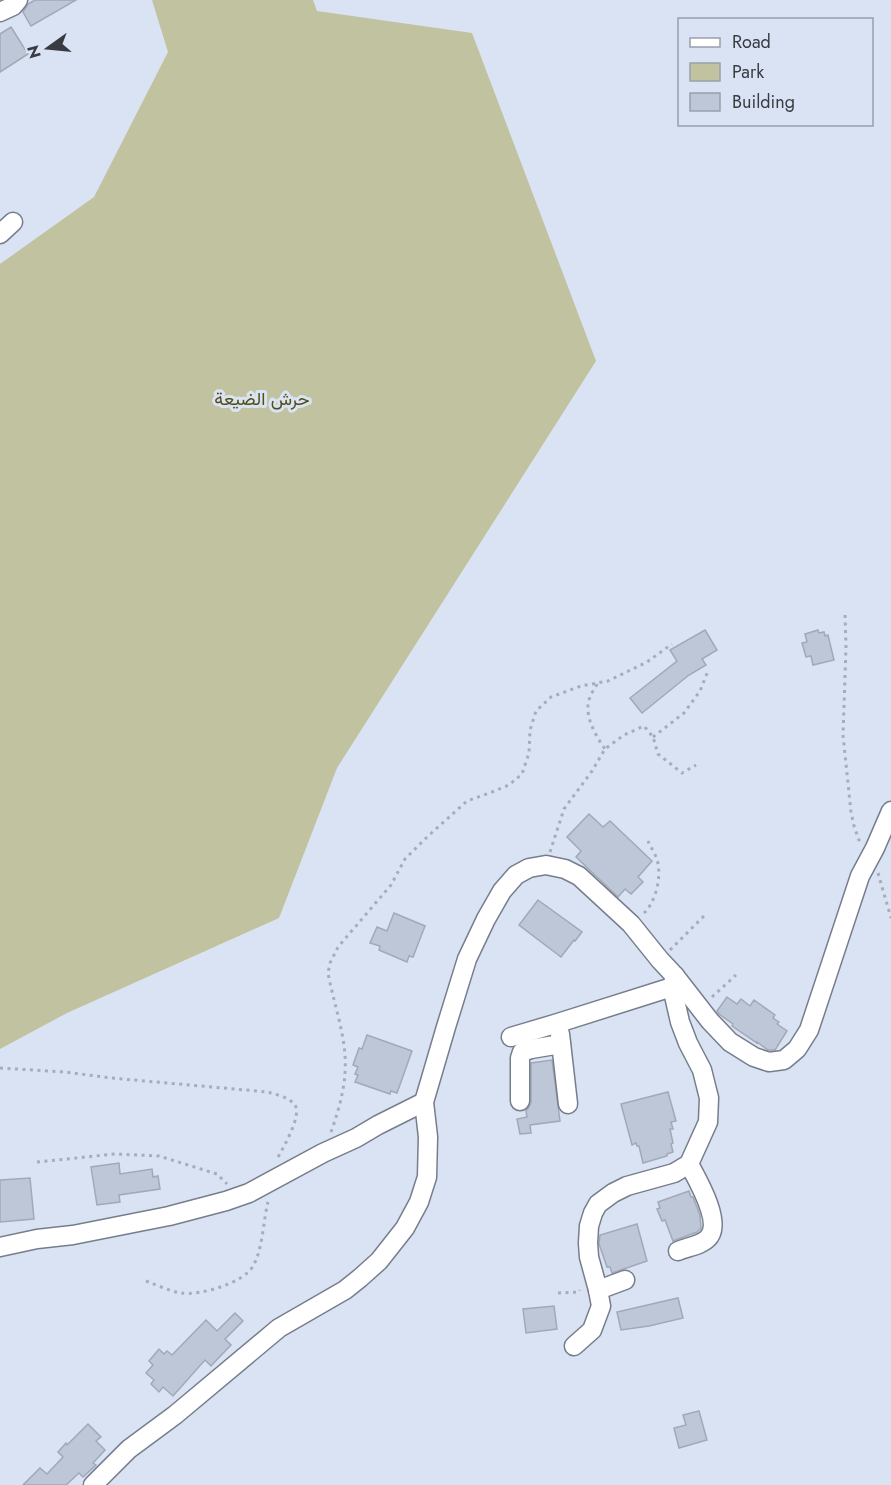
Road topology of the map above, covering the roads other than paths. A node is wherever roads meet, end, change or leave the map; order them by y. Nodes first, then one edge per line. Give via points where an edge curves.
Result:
1 (18, 0) edge
2 (0, 12) edge
3 (891, 811) edge
4 (877, 852) edge
5 (673, 981) junction
6 (558, 1023) junction
7 (511, 1037) dead end
8 (561, 1044) junction
9 (520, 1101) dead end
10 (424, 1102) junction
11 (568, 1104) dead end
12 (689, 1164) junction
13 (0, 1246) edge
14 (678, 1251) dead end
15 (624, 1280) dead end
16 (598, 1290) junction
17 (573, 1346) dead end
18 (93, 1485) edge

1 - 2 street
3 - 4 street
4 - 5 street via 860,876 809,1030 784,1060 769,1062 730,1042
5 - 6 street
5 - 10 street via 631,924 579,876 546,865 529,868 516,875 502,891 467,959
5 - 12 street via 680,1022 702,1070 709,1098 708,1122
6 - 7 street
6 - 8 street
8 - 9 street via 522,1052
8 - 11 street
10 - 13 street via 239,1196 169,1216
10 - 18 street via 427,1177 405,1228 379,1261 345,1290 270,1335 129,1449
12 - 14 street via 707,1202 712,1232 707,1240
12 - 16 street via 674,1173 627,1186 598,1204 589,1226 588,1243
15 - 16 street
16 - 17 street via 601,1306 592,1330

